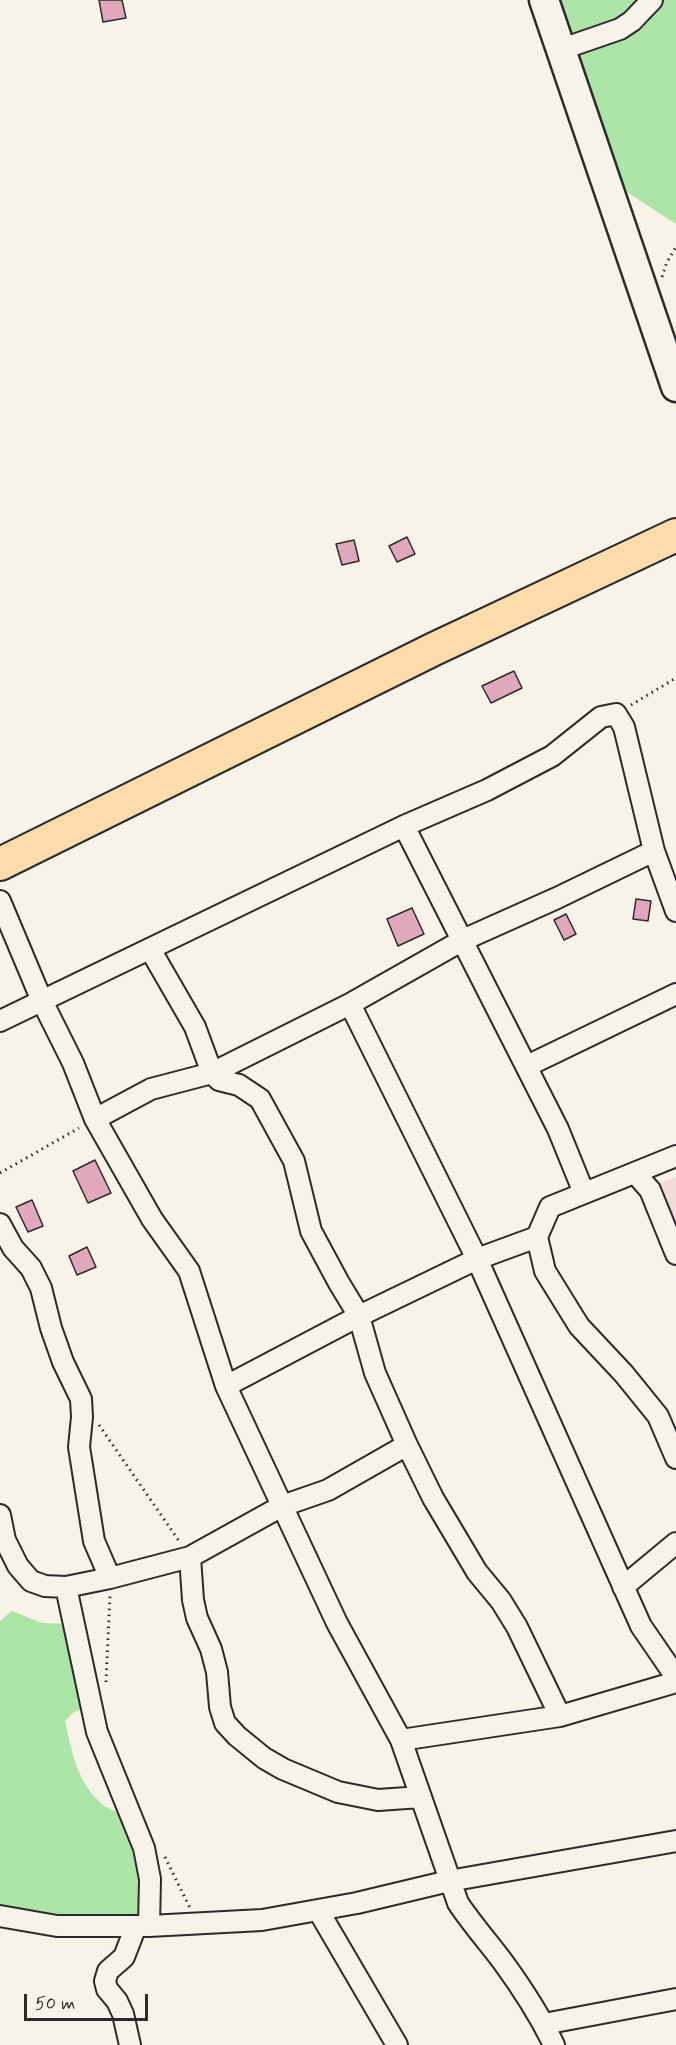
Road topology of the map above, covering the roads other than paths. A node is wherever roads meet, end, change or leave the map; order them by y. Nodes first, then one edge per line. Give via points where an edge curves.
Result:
1 (544, 0) edge
2 (652, 0) edge
3 (562, 49) junction
4 (676, 387) edge
5 (676, 521) edge
6 (676, 535) edge
7 (404, 826) junction
8 (0, 850) edge
9 (654, 851) junction
10 (0, 864) edge
11 (0, 901) edge
12 (676, 911) edge
13 (463, 940) junction
14 (150, 949) junction
15 (676, 994) edge
16 (42, 1001) junction
17 (350, 1004) junction
18 (0, 1021) edge
19 (527, 1066) junction
20 (212, 1073) junction
21 (95, 1119) junction
22 (676, 1156) edge
23 (635, 1173) junction
24 (584, 1193) junction
25 (0, 1224) edge
26 (537, 1237) junction
27 (676, 1254) edge
28 (477, 1259) junction
29 (359, 1316) junction
30 (226, 1386) junction
31 (407, 1445) junction
32 (676, 1458) edge
33 (282, 1506) junction
34 (0, 1515) edge
35 (3, 1541) edge
36 (676, 1543) edge
37 (190, 1557) junction
38 (110, 1578) junction
39 (66, 1587) junction
40 (623, 1587) junction
41 (676, 1677) edge
42 (676, 1682) edge
43 (560, 1716) junction
44 (401, 1740) junction
45 (421, 1797) junction
46 (676, 1841) edge
47 (449, 1881) junction
48 (318, 1910) junction
49 (0, 1916) edge
50 (142, 1926) junction
51 (676, 1999) edge
52 (544, 2024) junction
53 (130, 2045) edge
54 (398, 2045) edge
55 (554, 2045) edge

1 - 3 street
2 - 3 street via 620,29
3 - 4 street
5 - 8 main road
6 - 10 main road
7 - 9 street via 552,756 601,717 616,714 624,727
7 - 13 street
7 - 14 street
9 - 12 street
9 - 13 street
11 - 16 street
13 - 17 street
13 - 19 street
14 - 16 street
14 - 20 street via 195,1027
15 - 19 street
16 - 18 street
16 - 21 street
17 - 20 street
17 - 28 street
19 - 24 street
20 - 21 street via 151,1089
20 - 29 street via 260,1099 294,1161 311,1232
21 - 30 street via 152,1219 189,1271
22 - 23 street
23 - 24 street
23 - 27 street via 650,1190
24 - 26 street via 550,1207
25 - 38 street via 41,1288 63,1362 81,1399 79,1447 94,1541
26 - 28 street
26 - 32 street via 545,1271 579,1326 658,1416
28 - 29 street
28 - 40 street
29 - 30 street
29 - 31 street via 375,1373
30 - 33 street
31 - 33 street via 328,1490
31 - 43 street via 477,1572 517,1628
33 - 37 street
33 - 44 street via 337,1623
34 - 35 street
35 - 39 street via 31,1581
36 - 40 street
37 - 38 street
37 - 45 street via 193,1600 217,1672 219,1707 225,1723 237,1736 283,1769 338,1792 378,1800
38 - 39 street
39 - 50 street via 97,1732 144,1848 150,1879
40 - 41 street via 641,1626
42 - 43 street
43 - 44 street
44 - 45 street
45 - 47 street
46 - 47 street
47 - 48 street
47 - 52 street via 473,1926
48 - 50 street via 262,1920
48 - 54 street
49 - 50 street via 57,1926
50 - 53 street via 124,1957 108,1971 105,1981 123,2014
51 - 52 street
52 - 55 street

